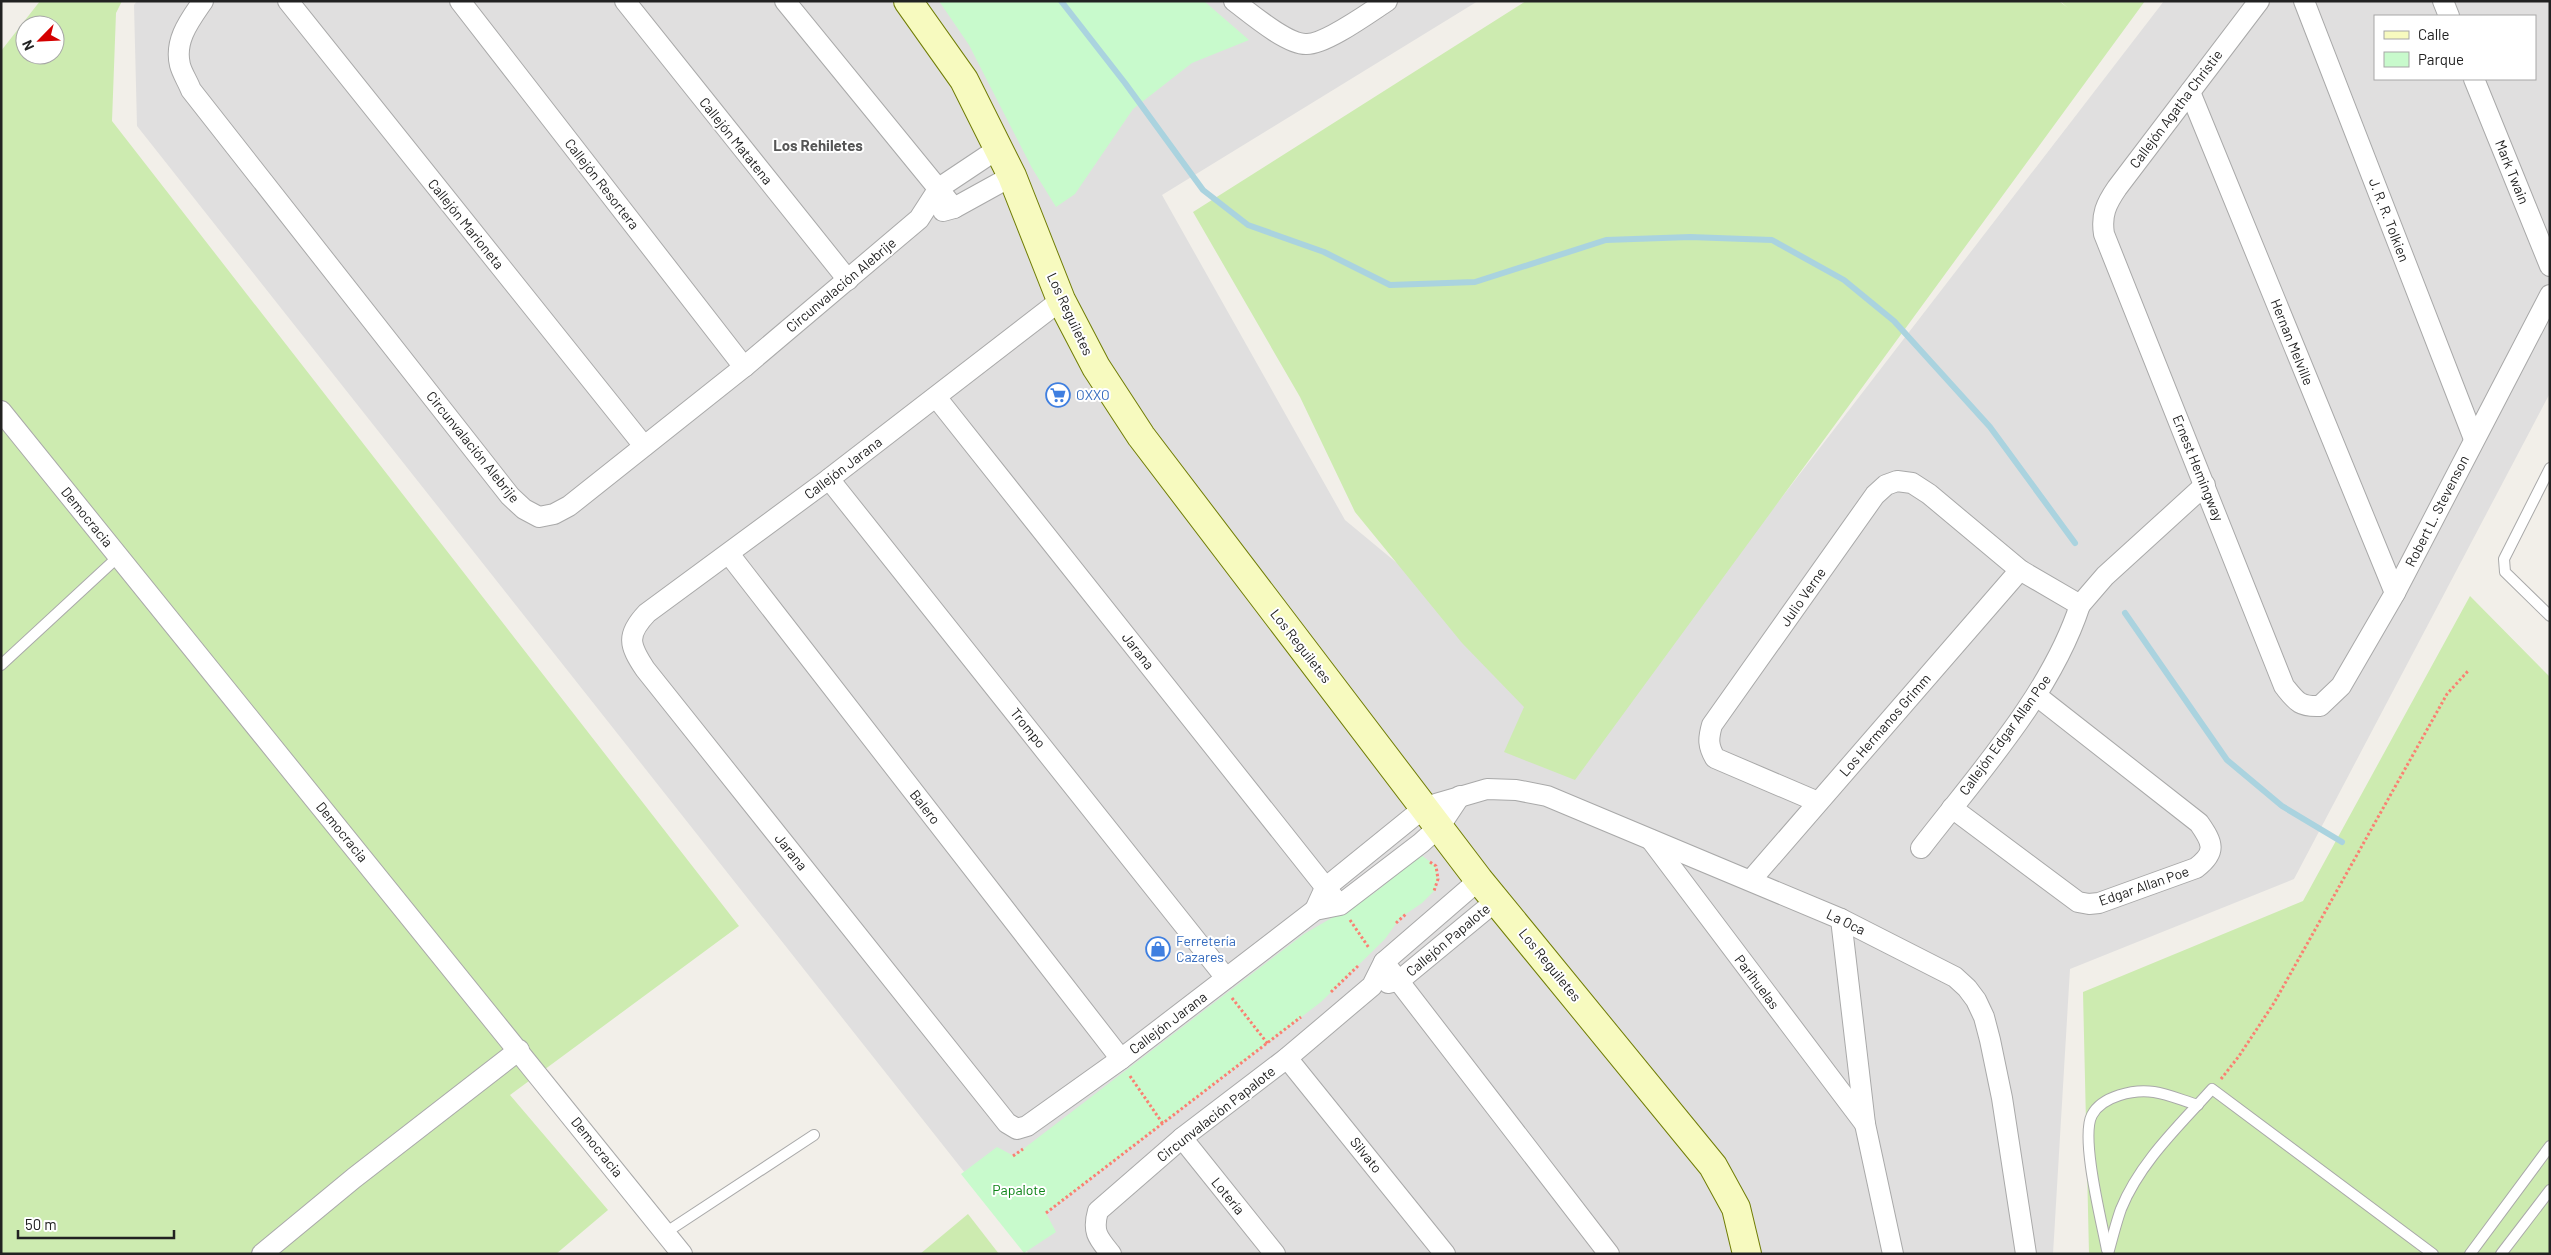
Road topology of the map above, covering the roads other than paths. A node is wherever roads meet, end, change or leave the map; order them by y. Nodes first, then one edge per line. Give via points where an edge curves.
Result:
1 (203, 1) edge
2 (288, 1) edge
3 (460, 1) edge
4 (624, 1) edge
5 (785, 1) edge
6 (908, 1) edge
7 (1234, 1) edge
8 (1387, 1) edge
9 (2259, 1) edge
10 (2304, 1) edge
11 (2443, 1) edge
12 (2449, 15) edge
13 (2474, 80) edge
14 (2190, 92) junction
15 (999, 148) junction
16 (1012, 176) junction
17 (940, 188) junction
18 (954, 208) junction
19 (919, 219) junction
20 (2102, 221) joint
21 (2550, 266) edge
22 (848, 280) junction
23 (2550, 295) edge
24 (1061, 300) junction
25 (744, 367) junction
26 (936, 397) junction
27 (1, 411) edge
28 (2474, 439) junction
29 (644, 446) junction
30 (2550, 468) edge
31 (829, 479) junction
32 (2205, 485) junction
33 (729, 554) junction
34 (119, 556) junction
35 (2020, 570) junction
36 (2395, 593) junction
37 (2080, 605) junction
38 (2550, 616) edge
39 (631, 639) joint
40 (1, 665) edge
41 (2036, 696) junction
42 (2306, 707) joint
43 (1818, 802) junction
44 (1952, 808) junction
45 (1433, 817) junction
46 (1650, 839) junction
47 (1922, 848) dead end
48 (1751, 880) junction
49 (1325, 888) junction
50 (1488, 890) junction
51 (1340, 905) junction
52 (1314, 910) junction
53 (1841, 919) junction
54 (1378, 957) junction
55 (1226, 978) junction
56 (1400, 980) junction
57 (1372, 986) junction
58 (519, 1050) junction
59 (1287, 1058) junction
60 (1121, 1059) junction
61 (2198, 1105) junction
62 (1865, 1124) junction
63 (1017, 1128) joint
64 (814, 1135) dead end
65 (1182, 1138) junction
66 (2550, 1146) edge
67 (2550, 1190) edge
68 (665, 1233) junction
69 (262, 1254) edge
70 (682, 1254) edge
71 (1111, 1254) edge
72 (1275, 1254) edge
73 (1445, 1254) edge
74 (1610, 1254) edge
75 (1747, 1254) edge
76 (1893, 1254) edge
77 (2026, 1254) edge
78 (2108, 1254) edge
79 (2433, 1254) edge
80 (2470, 1254) edge
81 (2502, 1254) edge

1 - 29 street, Circunvalación Alebrije via 179,43 180,65 191,90 510,496 539,517 554,514 569,506
2 - 29 street, Callejón Marioneta
3 - 25 street, Callejón Resortera
4 - 22 street, Callejón Matatena
5 - 17 street
6 - 15 street, Los Reguiletes via 964,80
7 - 8 street via 1280,35 1306,44 1331,36
9 - 14 street, Callejón Agatha Christie
10 - 28 street, J. R. R. Tolkien
11 - 12 street
13 - 21 street, Mark Twain
14 - 20 street, Callejón Agatha Christie via 2116,188 2105,206
14 - 36 street, Hernan Melville
15 - 16 street, Los Reguiletes
15 - 17 street
16 - 18 street, Circunvalación Alebrije
16 - 24 street, Los Reguiletes
17 - 18 street
17 - 19 street, Circunvalación Alebrije
18 - 19 street, Circunvalación Alebrije
19 - 22 street, Circunvalación Alebrije
20 - 32 street, Ernest Hemingway via 2104,234
22 - 25 street, Circunvalación Alebrije
23 - 28 street, Robert L. Stevenson
24 - 26 street, Callejón Jarana
24 - 45 street, Los Reguiletes via 1096,367 1141,436
25 - 29 street, Circunvalación Alebrije
26 - 31 street, Callejón Jarana
26 - 49 street, Jarana
27 - 34 street, Democracia
28 - 36 street, Robert L. Stevenson
30 - 38 lane via 2504,559 2505,572
31 - 33 street, Callejón Jarana
31 - 55 street, Trompo
32 - 37 street, Callejón Edgar Allan Poe via 2105,576
32 - 42 street, Ernest Hemingway via 2284,686 2296,701
33 - 39 street, Callejón Jarana via 647,613 635,626
33 - 60 street, Balero
34 - 40 lane
34 - 58 street, Democracia
35 - 37 street
35 - 43 street, Los Hermanos Grimm
35 - 43 street, Julio Verne via 1912,483 1897,481 1886,485 1875,495 1712,725 1708,737 1709,748 1715,758
36 - 42 street, Robert L. Stevenson via 2341,686 2320,706
37 - 41 street, Callejón Edgar Allan Poe via 2061,653
39 - 63 street, Jarana via 645,669 1007,1123
41 - 44 street, Callejón Edgar Allan Poe
41 - 44 street, Edgar Allan Poe via 2199,823 2209,838 2212,850 2207,860 2196,868 2099,903 2078,902
43 - 48 street, Los Hermanos Grimm
44 - 47 street, Callejón Edgar Allan Poe
45 - 46 street, La Oca via 1460,796 1487,789 1516,790 1547,796
45 - 49 street, Callejón Jarana
45 - 50 street, Los Reguiletes
45 - 51 street, Callejón Jarana
46 - 48 street, La Oca
46 - 62 street, Parihuelas
48 - 53 street, La Oca
49 - 51 street, Jarana
49 - 52 street, Callejón Jarana
50 - 54 street, Callejón Papalote
50 - 56 street, Callejón Papalote
50 - 75 street, Los Reguiletes via 1713,1166 1736,1208
51 - 52 street, Callejón Jarana
52 - 55 street, Callejón Jarana
53 - 62 street, Parihuelas
53 - 77 street, La Oca via 1955,977 1976,1000 1990,1040 2002,1098
54 - 56 street
54 - 57 street, Circunvalación Papalote
55 - 60 street, Callejón Jarana
56 - 57 street, Circunvalación Papalote
56 - 74 street
57 - 59 street, Circunvalación Papalote
58 - 68 street, Democracia
58 - 69 street
59 - 65 street, Circunvalación Papalote
59 - 73 street, Silvato
60 - 63 street, Callejón Jarana via 1027,1126
61 - 78 lane via 2163,1142 2142,1171 2121,1208
61 - 78 lane via 2153,1092 2126,1094 2104,1102 2092,1115 2088,1143
61 - 79 lane via 2212,1089
62 - 76 street, Parihuelas
64 - 68 lane
65 - 71 street, Circunvalación Papalote via 1098,1211 1094,1224 1098,1237
65 - 72 street, Lotería
66 - 80 lane
67 - 81 lane
68 - 70 street, Democracia

